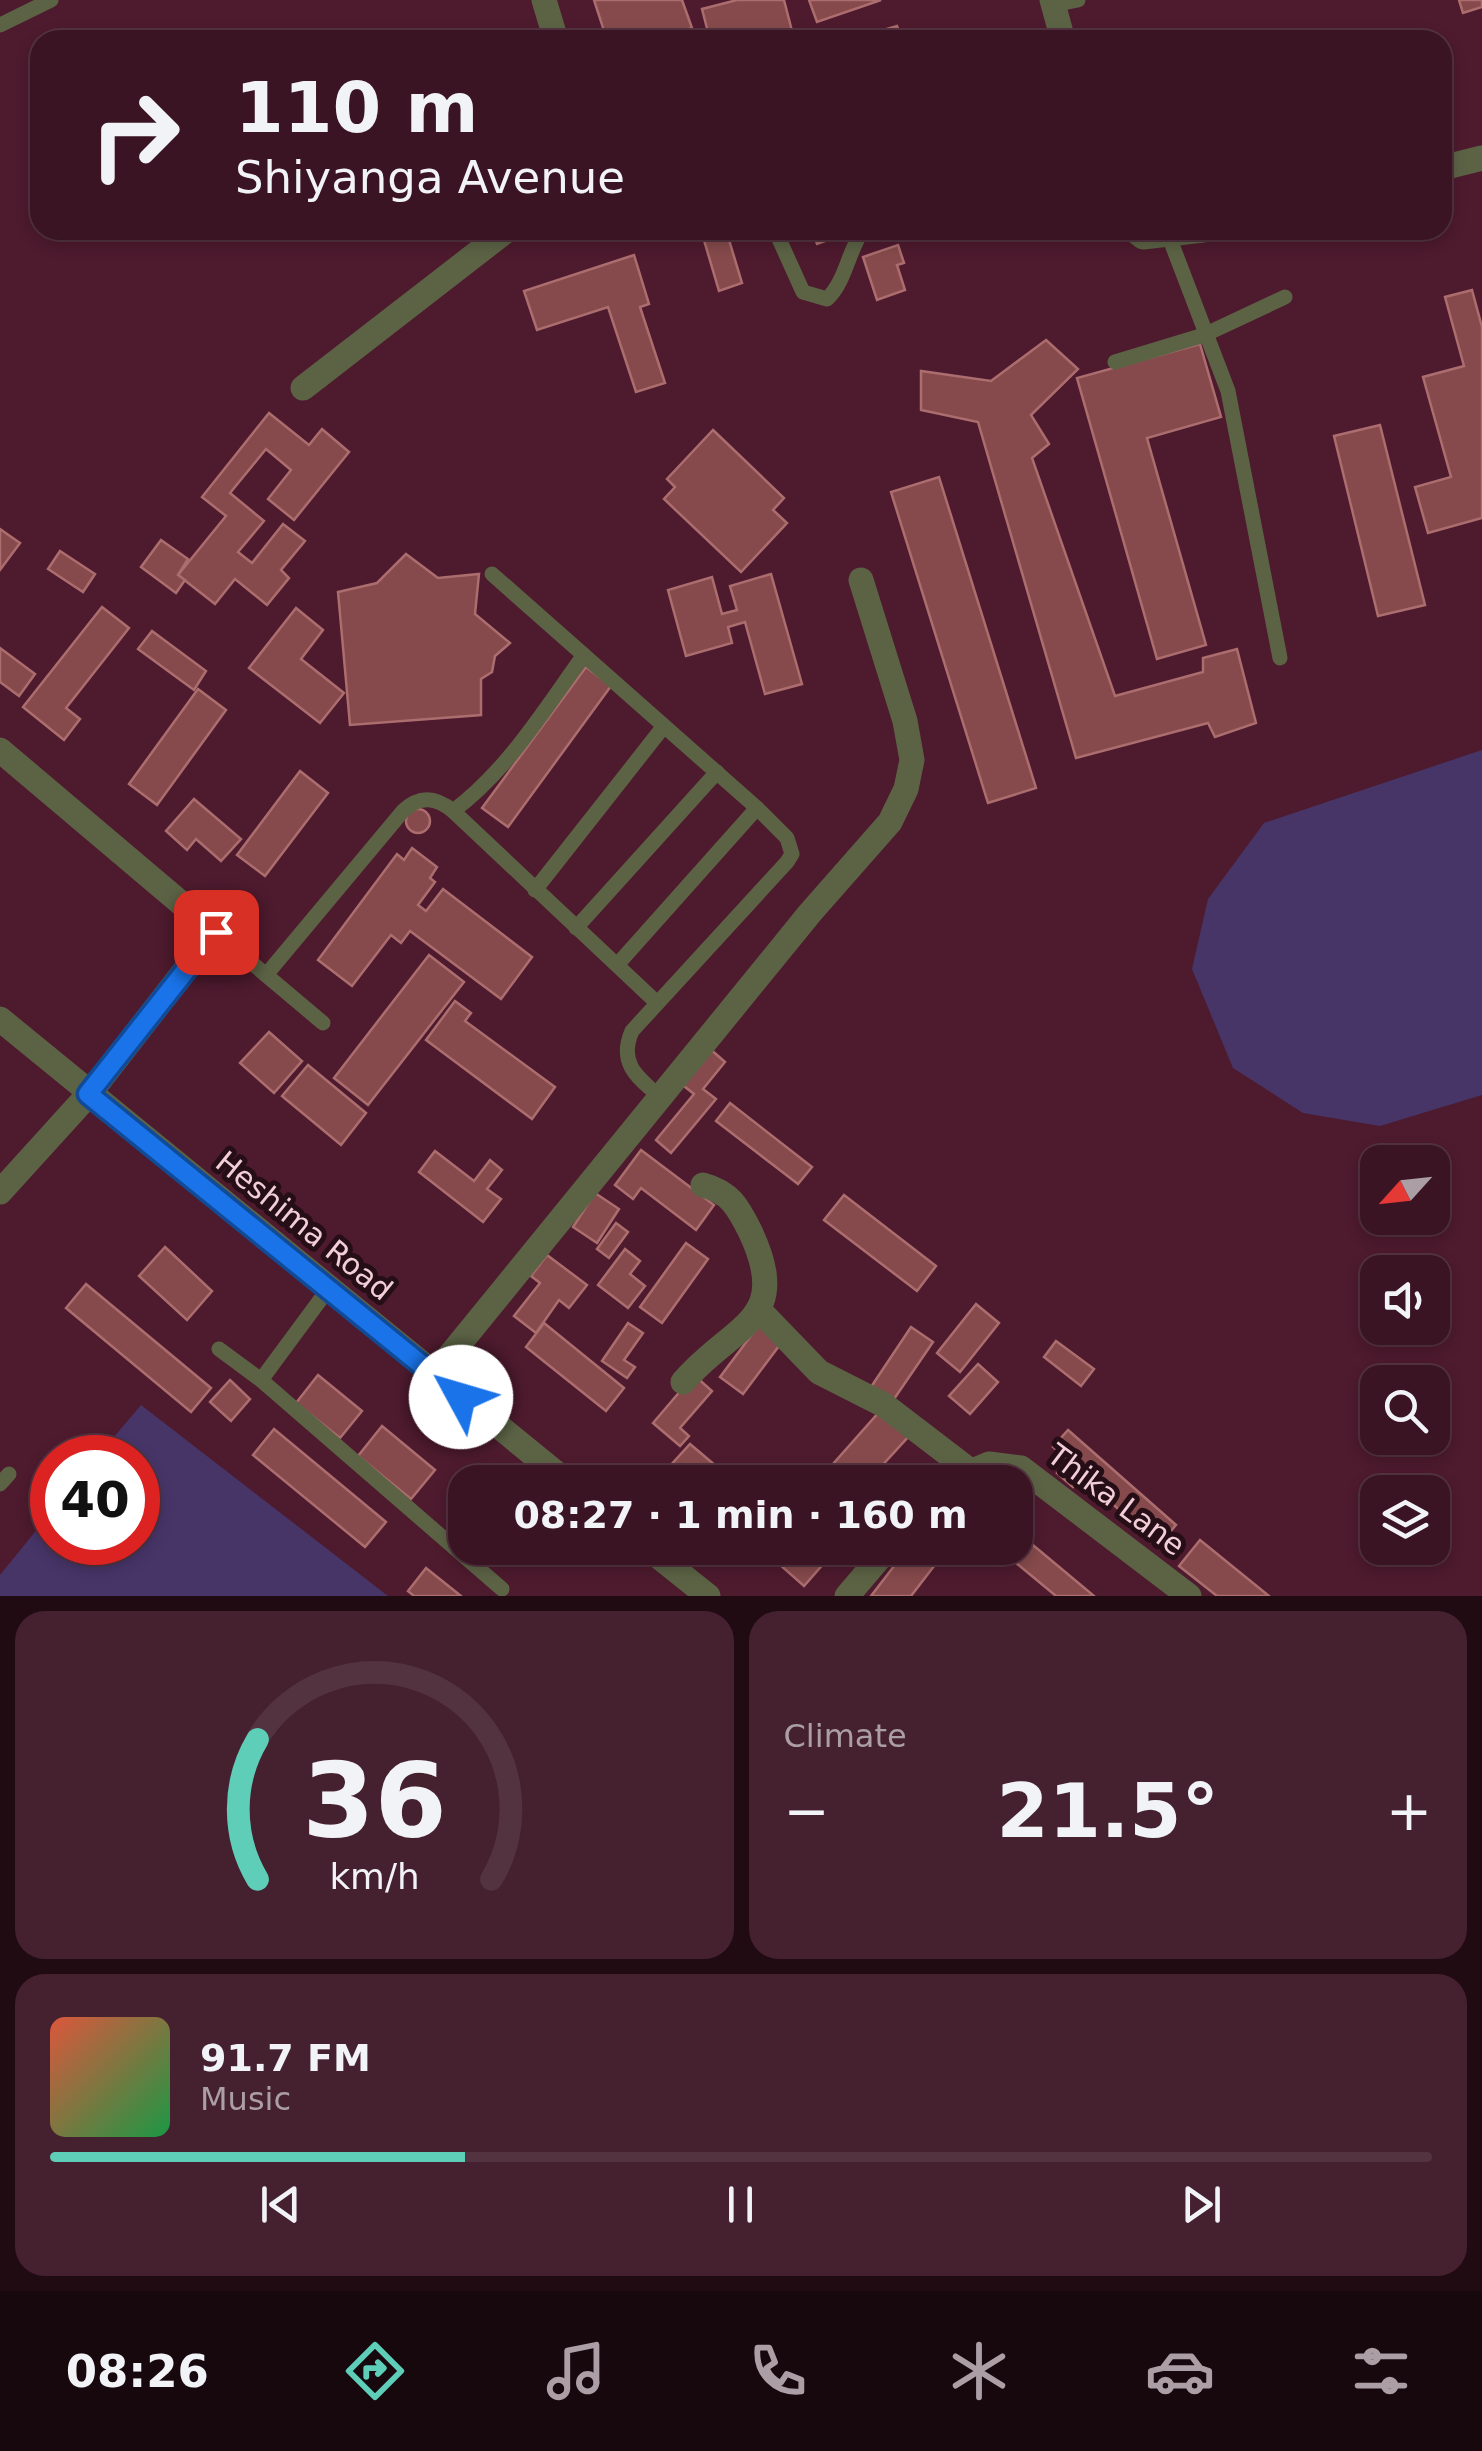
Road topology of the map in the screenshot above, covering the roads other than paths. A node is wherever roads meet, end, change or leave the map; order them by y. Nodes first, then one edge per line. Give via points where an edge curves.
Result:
1 (51, 0) edge
2 (544, 0) edge
3 (1061, 2) edge
4 (0, 25) edge
5 (553, 30) edge
6 (1062, 30) edge
7 (1482, 158) edge
8 (1452, 166) edge
9 (494, 240) edge
10 (780, 240) edge
11 (856, 240) edge
12 (1170, 240) edge
13 (1285, 297) dead end
14 (1204, 335) junction
15 (1115, 362) dead end
16 (304, 388) dead end
17 (492, 574) dead end
18 (861, 580) dead end
19 (584, 656) junction
20 (1280, 658) dead end
21 (664, 726) junction
22 (0, 750) edge
23 (717, 772) junction
24 (757, 808) junction
25 (453, 811) junction
26 (534, 890) junction
27 (576, 928) junction
28 (216, 932) junction
29 (616, 966) junction
30 (266, 975) junction
31 (655, 1001) junction
32 (0, 1020) edge
33 (323, 1023) dead end
34 (88, 1094) junction
35 (660, 1097) junction
36 (703, 1184) dead end
37 (0, 1192) edge
38 (329, 1288) junction
39 (760, 1311) junction
40 (218, 1349) dead end
41 (434, 1375) junction
42 (261, 1380) junction
43 (684, 1382) dead end
44 (547, 1465) edge
45 (946, 1465) edge
46 (1033, 1477) edge
47 (669, 1565) edge
48 (873, 1565) edge
49 (502, 1588) dead end
50 (1181, 1594) edge
51 (708, 1596) edge
52 (847, 1596) edge

1 - 4 lane
2 - 5 street
3 - 6 street
7 - 8 street
9 - 16 street
10 - 11 lane via 803,292 828,299
12 - 14 lane
13 - 14 lane
14 - 15 lane
14 - 20 lane via 1228,391
17 - 19 lane
18 - 35 street via 905,721 912,760 906,789 890,822
19 - 21 lane
19 - 25 lane via 503,765
21 - 23 lane
21 - 26 lane
22 - 28 street
23 - 24 lane
23 - 27 lane
24 - 29 lane
24 - 31 lane via 787,838 790,858
25 - 26 lane
25 - 30 lane via 432,799 406,808
26 - 27 lane
27 - 29 lane
28 - 30 lane
28 - 34 street
29 - 31 lane
30 - 33 lane
31 - 35 lane via 632,1031 626,1058
32 - 34 street, Heshima Road
34 - 37 street
34 - 38 street, Heshima Road
35 - 41 street
36 - 39 street via 728,1195 762,1258 767,1280
38 - 41 street, Heshima Road
38 - 42 lane
39 - 43 street
39 - 45 street via 819,1372 884,1405
40 - 42 lane
41 - 44 street, Heshima Road
42 - 49 lane
46 - 50 street, Thika Lane
47 - 51 street
48 - 52 street

